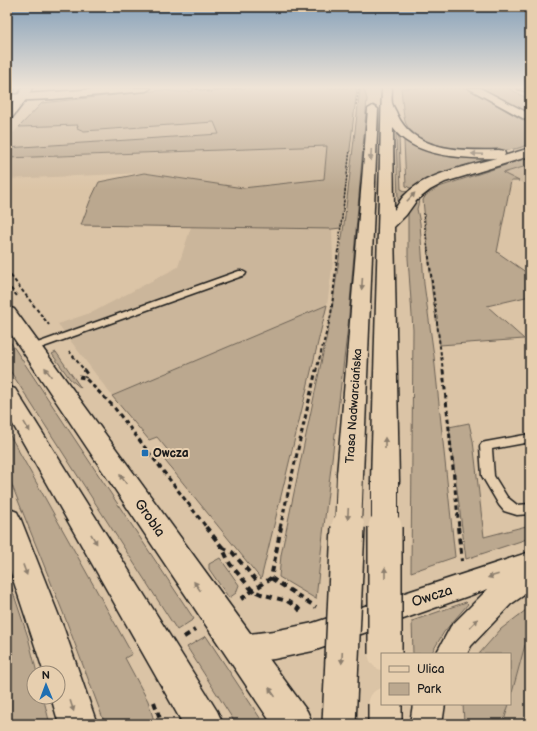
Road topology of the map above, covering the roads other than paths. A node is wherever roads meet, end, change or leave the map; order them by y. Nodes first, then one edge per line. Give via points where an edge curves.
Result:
1 (373, 122) edge
2 (387, 122) edge
3 (396, 122) edge
4 (530, 151) edge
5 (386, 226) junction
6 (242, 273) dead end
7 (7, 313) edge
8 (32, 348) junction
9 (7, 394) edge
10 (530, 438) edge
11 (530, 509) edge
12 (7, 520) edge
13 (530, 563) edge
14 (530, 576) edge
15 (241, 649) junction
16 (385, 653) edge
17 (452, 653) edge
18 (385, 705) edge
19 (430, 705) edge
20 (78, 724) edge
21 (204, 724) edge
22 (294, 724) edge
23 (339, 724) edge
24 (385, 724) edge
25 (426, 724) edge

1 -> 23 main road, Trasa Nadwarciańska, bridge via 350,475
2 - 5 main road
4 -> 3 main road via 482,154 450,151 424,145 407,137
5 -> 4 main road via 401,212 410,198 440,179
16 -> 5 main road, bridge
6 - 8 lane
7 - 8 main road, Grobla
15 -> 8 main road, Grobla
9 -> 21 main road
10 - 11 lane via 486,446 488,476 503,501 517,510
12 -> 20 main road
13 -> 15 street, Owcza via 313,637
17 -> 14 street via 461,636 501,595
22 -> 15 main road, Grobla
18 - 24 main road, bridge
19 - 25 street

